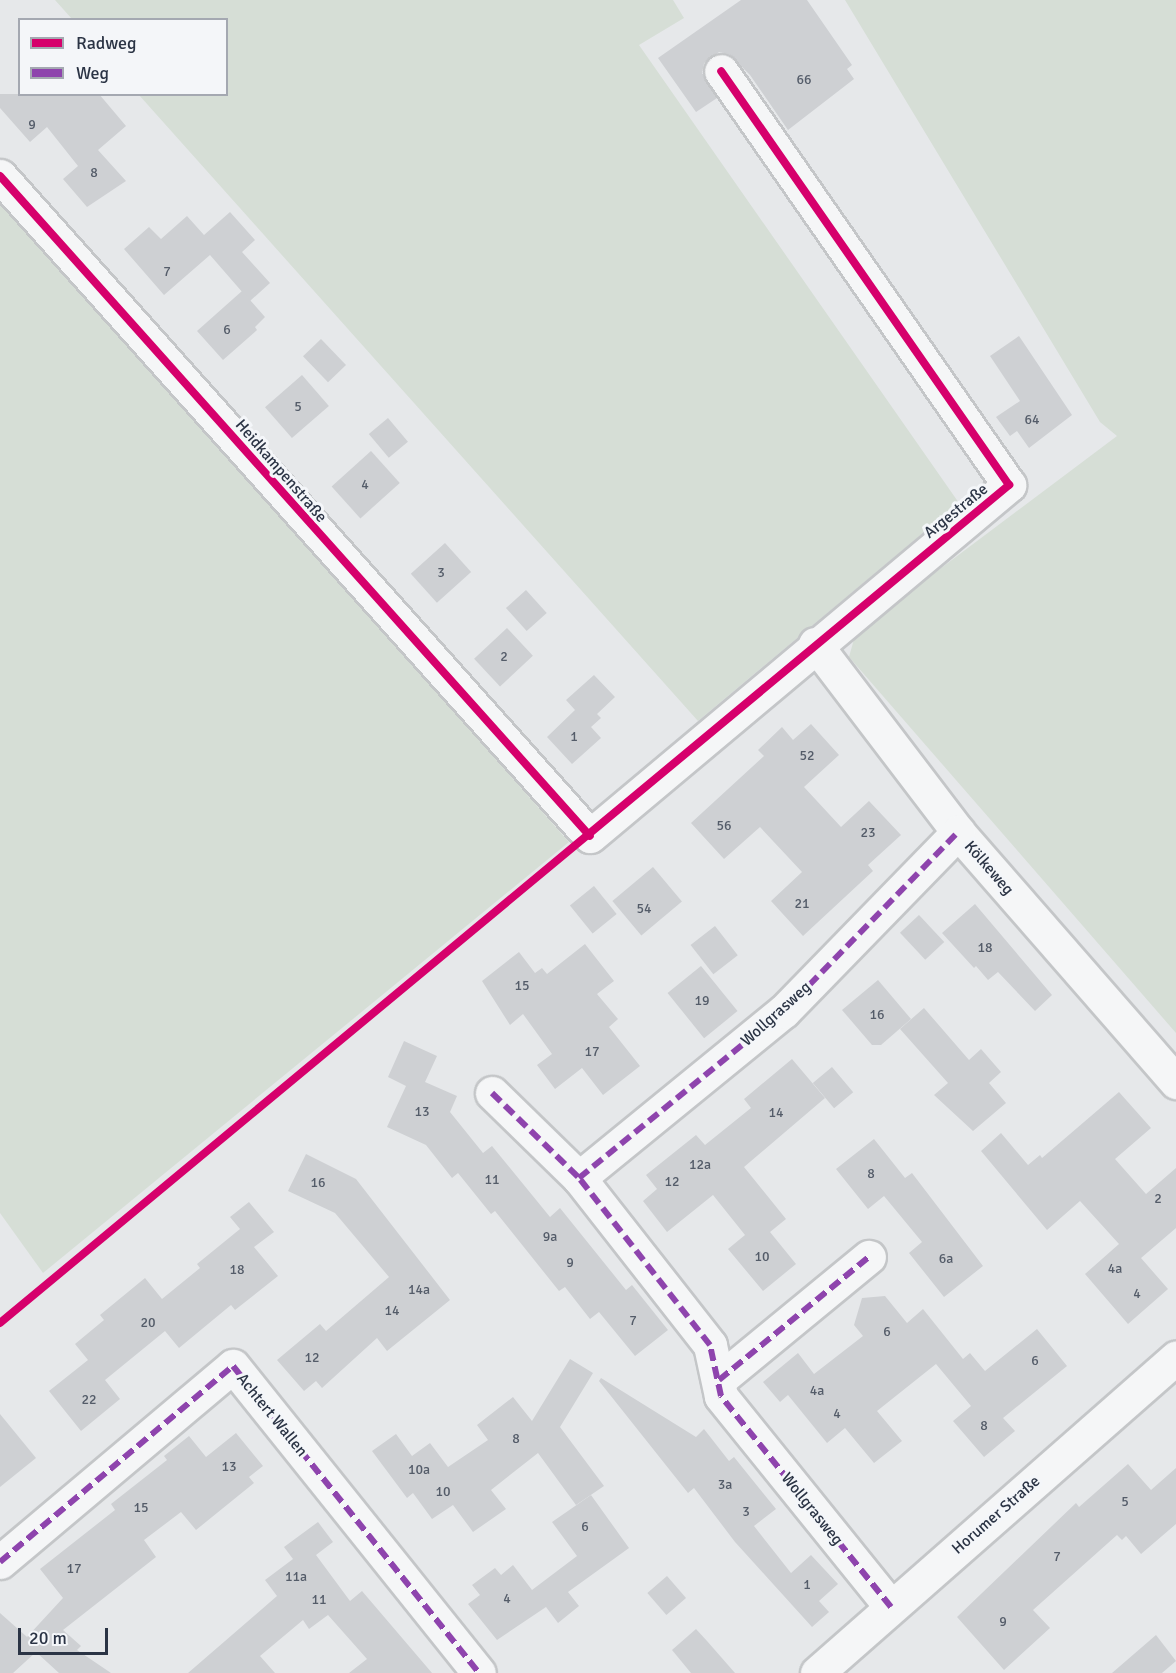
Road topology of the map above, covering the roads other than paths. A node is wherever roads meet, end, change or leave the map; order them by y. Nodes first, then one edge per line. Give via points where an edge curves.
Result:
1 (721, 71) dead end
2 (0, 176) edge
3 (815, 644) junction
4 (957, 832) junction
5 (590, 836) joint
6 (1176, 1082) edge
7 (492, 1093) dead end
8 (579, 1178) junction
9 (869, 1257) dead end
10 (1176, 1358) edge
11 (719, 1380) junction
12 (0, 1562) edge
13 (891, 1607) junction
14 (478, 1673) edge
15 (817, 1673) edge

1 - 3 street, Argestraße via 1009,485
2 - 5 street, Heidkampenstraße
3 - 4 street, Kölkeweg
3 - 5 street, Argestraße
4 - 6 street, Kölkeweg
4 - 8 street, Wollgrasweg via 784,1011
7 - 8 street, Wollgrasweg
8 - 11 street, Wollgrasweg via 710,1345
9 - 11 street
10 - 13 street, Horumer Straße
11 - 13 street, Wollgrasweg via 721,1396
12 - 14 street, Achtert Wallen via 233,1366
13 - 15 street, Horumer Straße

